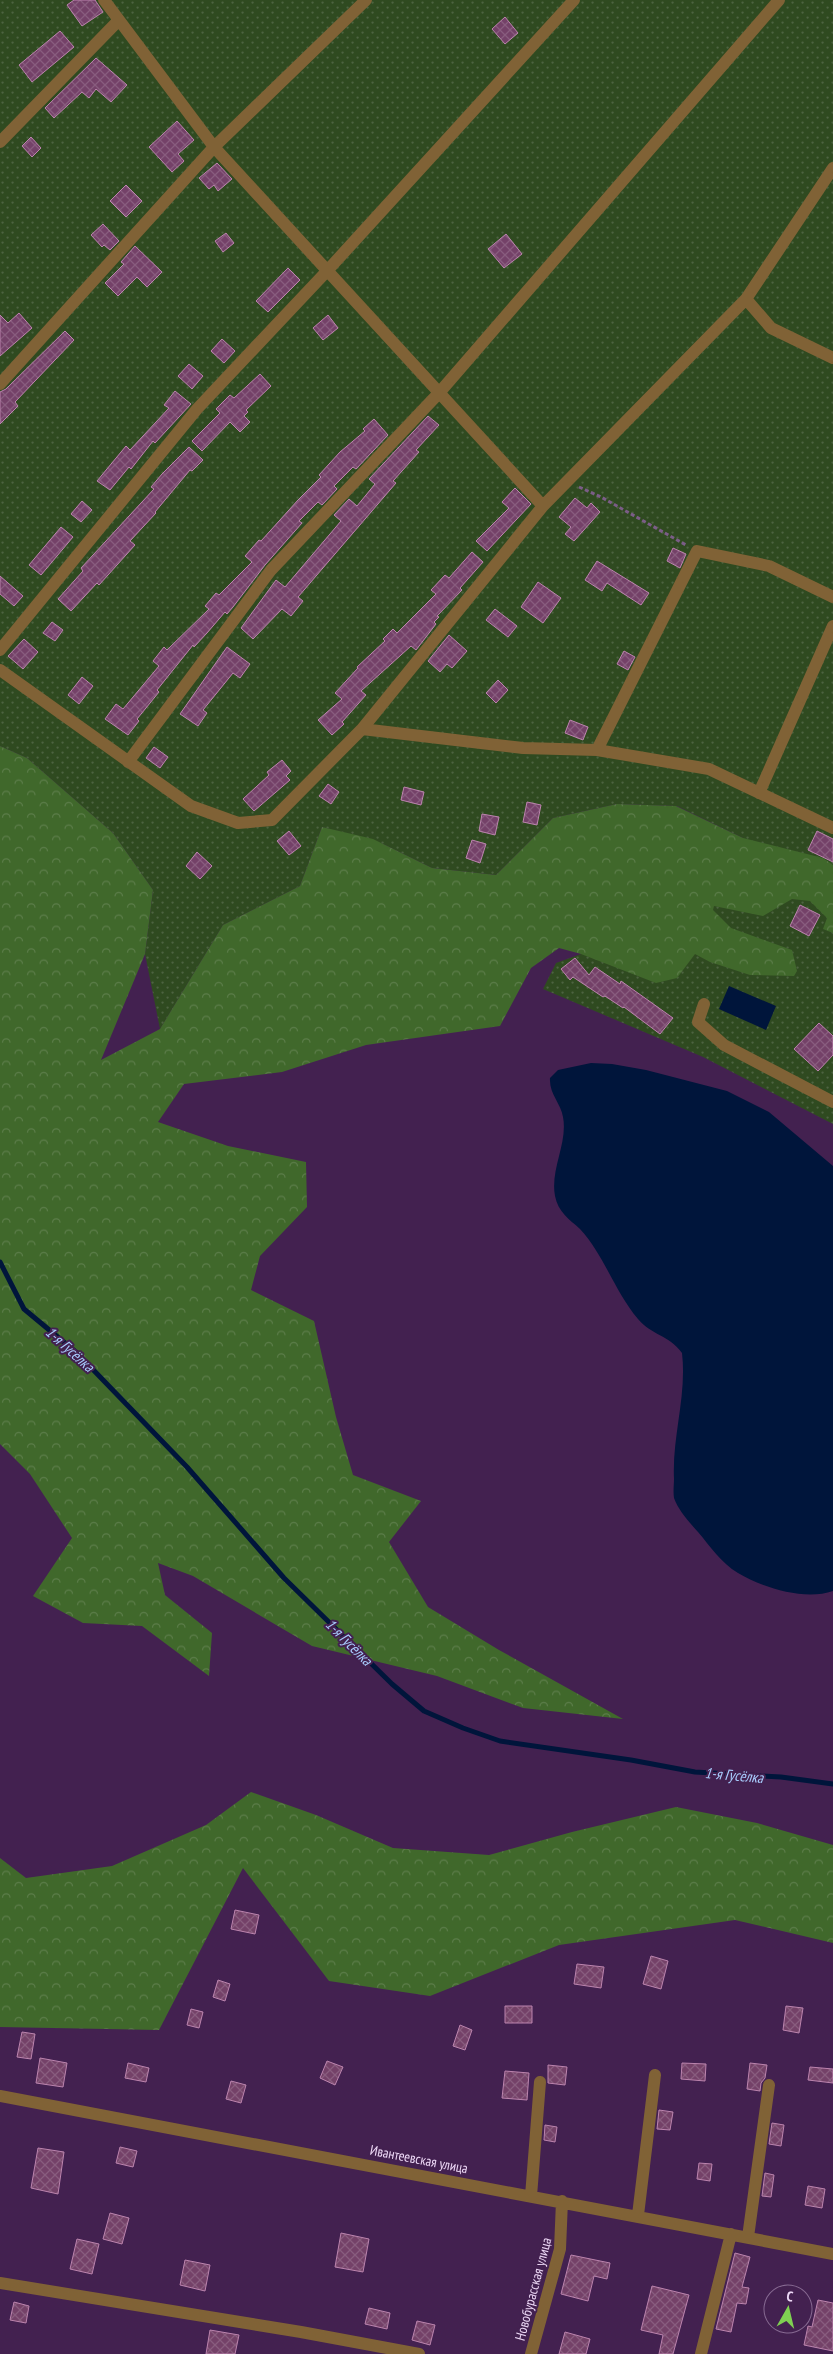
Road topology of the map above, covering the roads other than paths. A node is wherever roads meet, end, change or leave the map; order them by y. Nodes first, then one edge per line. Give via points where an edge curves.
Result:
1 (104, 0) edge
2 (366, 0) edge
3 (574, 0) edge
4 (779, 0) edge
5 (119, 20) junction
6 (0, 142) edge
7 (214, 147) junction
8 (833, 168) edge
9 (327, 270) junction
10 (746, 299) junction
11 (833, 358) edge
12 (0, 384) edge
13 (439, 393) junction
14 (543, 506) junction
15 (833, 597) edge
16 (833, 626) edge
17 (0, 650) edge
18 (0, 670) edge
19 (362, 729) junction
20 (597, 750) junction
21 (128, 762) junction
22 (759, 793) junction
23 (833, 828) edge
24 (704, 1004) dead end
25 (833, 1102) edge
26 (655, 2075) dead end
27 (540, 2082) dead end
28 (768, 2085) dead end
29 (0, 2096) edge
30 (531, 2196) junction
31 (562, 2201) junction
32 (638, 2215) junction
33 (731, 2234) junction
34 (748, 2237) junction
35 (833, 2254) edge
36 (0, 2283) edge
37 (419, 2354) edge
38 (531, 2354) edge
39 (700, 2354) edge

1 - 5 street
2 - 7 street
3 - 9 street
4 - 13 street
5 - 6 street
5 - 7 street
7 - 9 street
7 - 12 street
8 - 10 street
9 - 13 street
9 - 17 street via 197,409
10 - 11 street via 770,328
10 - 14 street
13 - 14 street
13 - 21 street via 271,570
14 - 19 street
15 - 20 street via 768,566 697,551
16 - 22 street
18 - 21 street
19 - 20 street via 523,748
19 - 21 street via 272,820 238,823 191,806
20 - 22 street via 708,769
22 - 23 street
24 - 25 street via 698,1022 724,1044
26 - 32 street
27 - 30 street
28 - 34 street
29 - 30 street, Ивантеевская улица
30 - 31 street, Ивантеевская улица
31 - 32 street, Ивантеевская улица
31 - 38 street, Новобурасская улица via 560,2249
32 - 33 street, Ивантеевская улица
33 - 34 street, Ивантеевская улица
33 - 39 street
34 - 35 street, Ивантеевская улица
36 - 37 street

